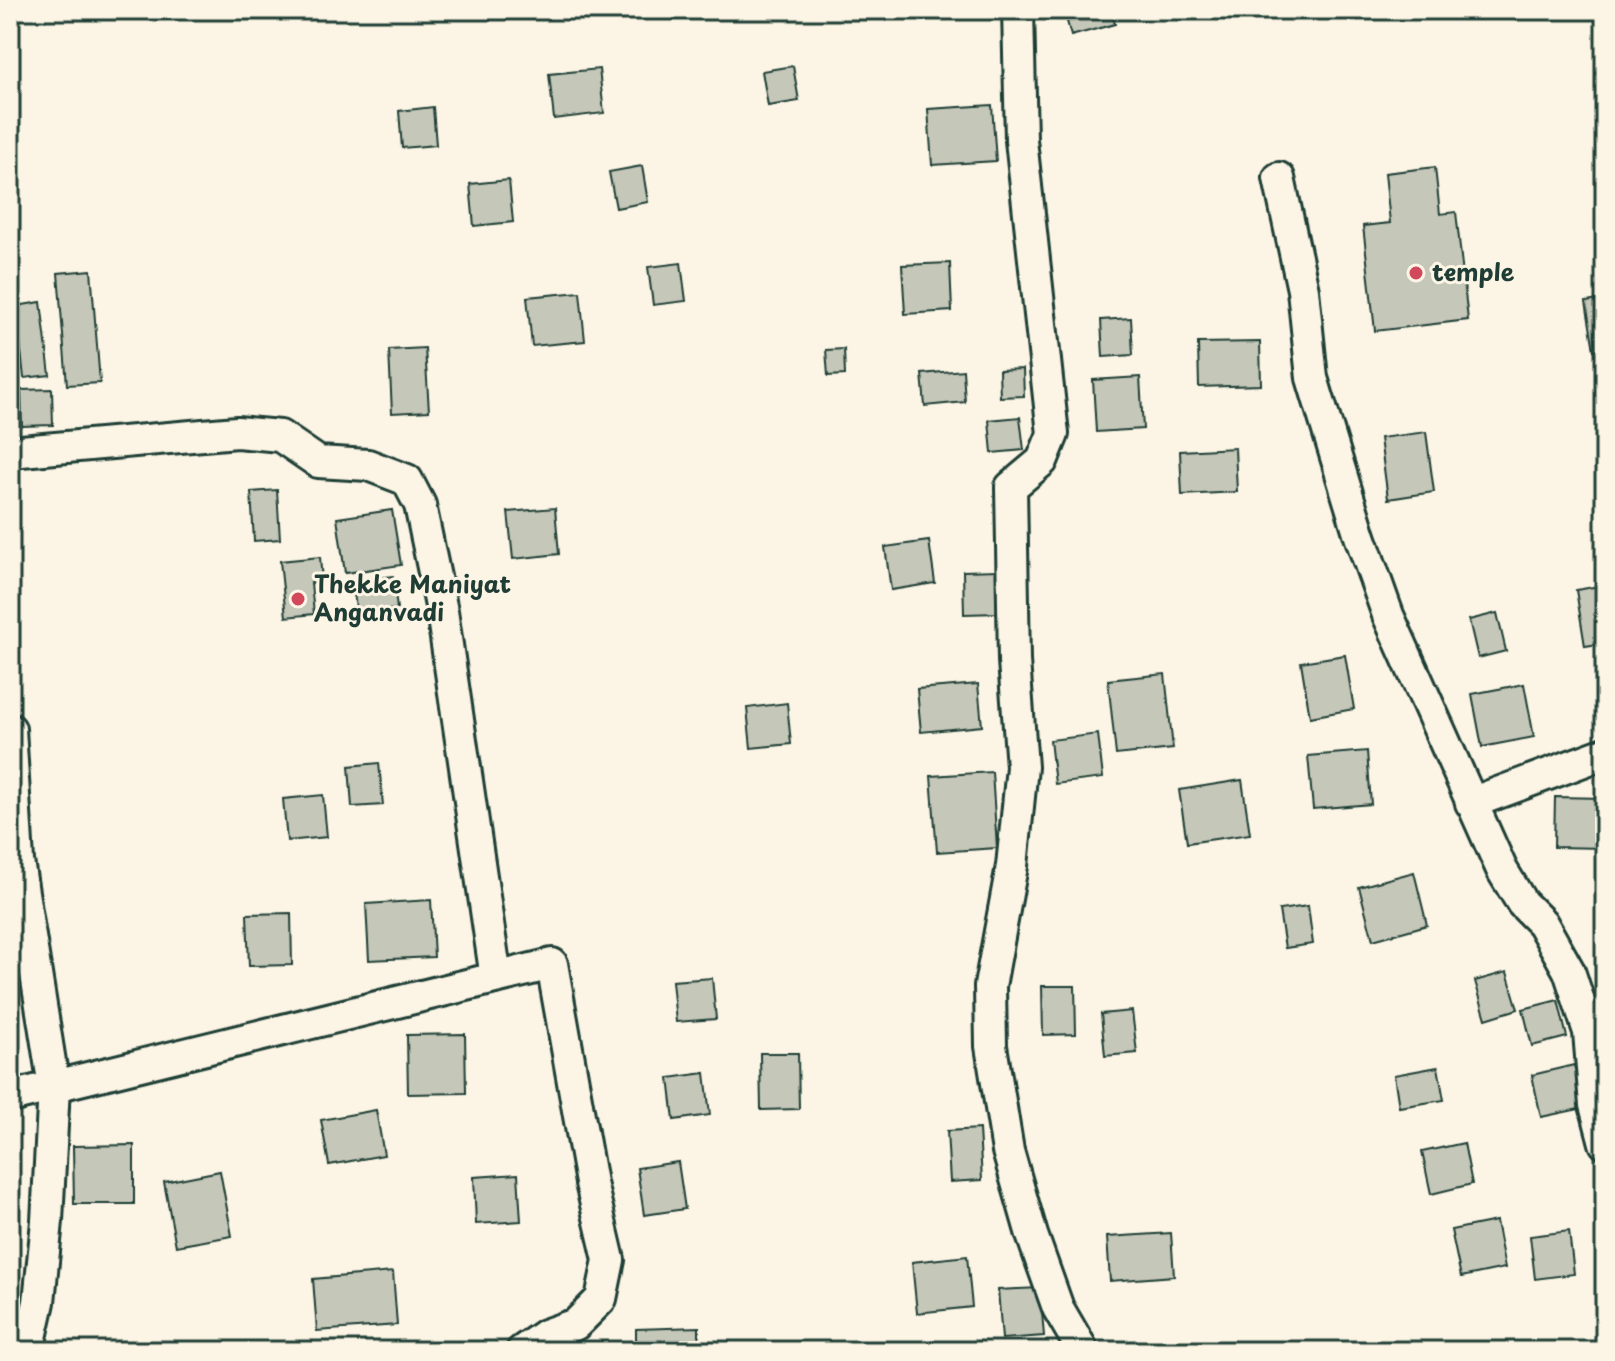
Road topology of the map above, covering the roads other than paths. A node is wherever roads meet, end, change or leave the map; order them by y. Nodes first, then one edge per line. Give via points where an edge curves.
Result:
1 (1018, 10) edge
2 (1279, 178) dead end
3 (10, 452) edge
4 (10, 729) edge
5 (1605, 753) edge
6 (1471, 803) junction
7 (496, 978) junction
8 (54, 1087) junction
9 (10, 1097) edge
10 (1605, 1143) edge
11 (28, 1351) edge
12 (522, 1351) edge
13 (1083, 1351) edge

1 - 13 street via 1021,140 1053,434 1042,461 1011,487 1022,767 1012,866 990,986 991,1046 1008,1151 1032,1235 1058,1308
2 - 6 street via 1303,290 1312,378 1360,536 1388,615
3 - 7 street via 237,432 280,436 318,462 368,465 407,480 420,505 442,611
4 - 8 street via 18,861
5 - 6 street
6 - 10 street via 1502,870 1542,923 1569,971 1589,1032 1595,1105
7 - 8 street
7 - 12 street via 552,964 609,1260 601,1299 576,1324 545,1335
8 - 9 street
8 - 11 street via 47,1221

